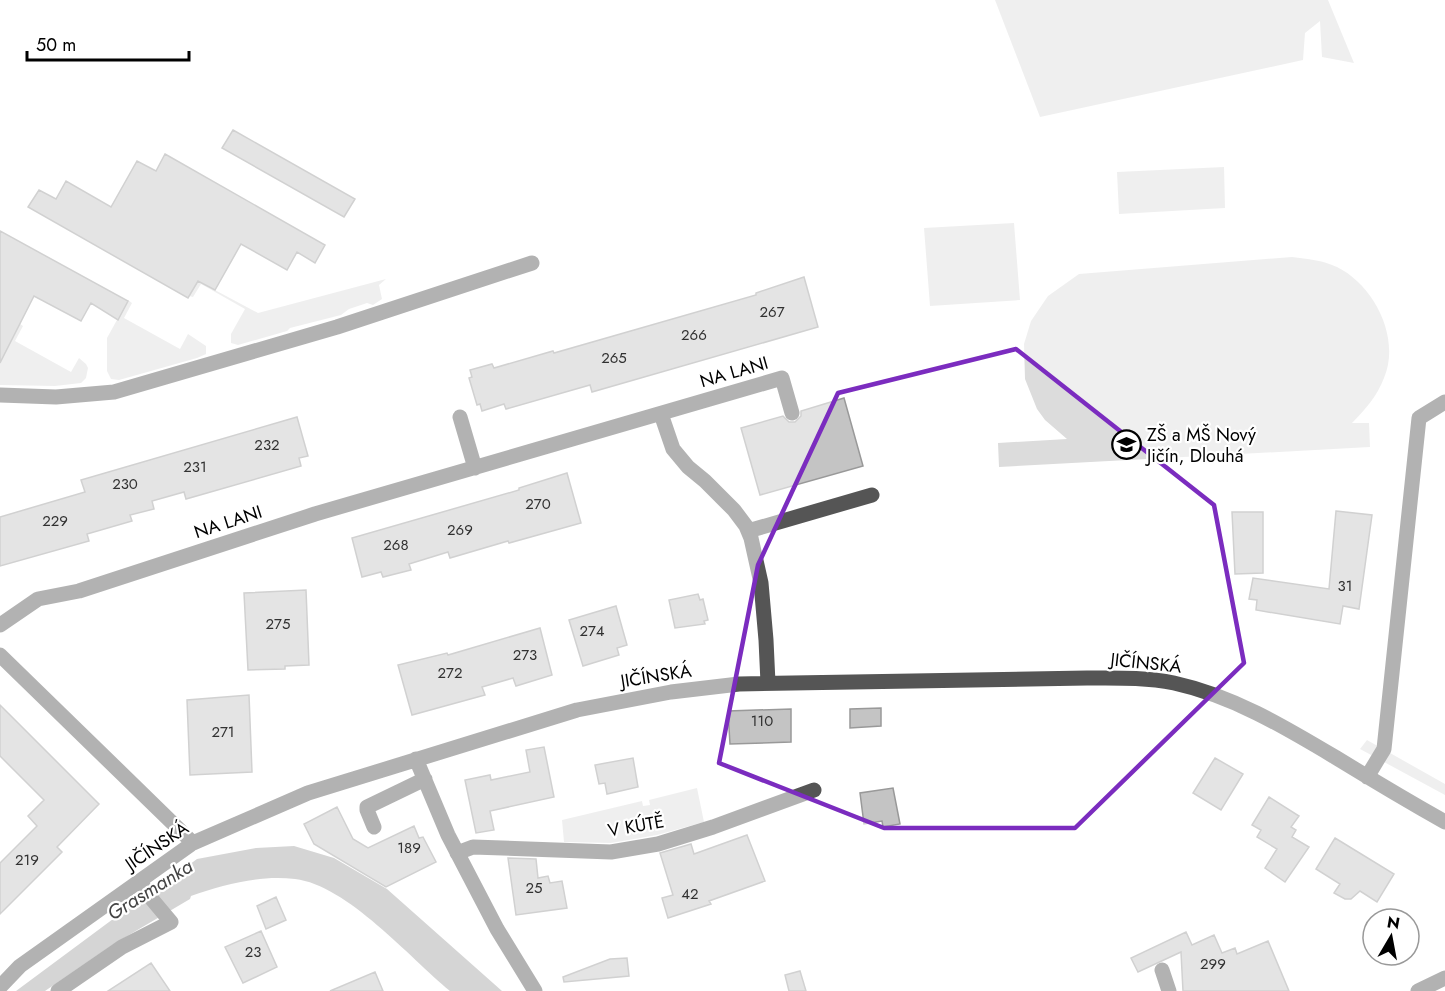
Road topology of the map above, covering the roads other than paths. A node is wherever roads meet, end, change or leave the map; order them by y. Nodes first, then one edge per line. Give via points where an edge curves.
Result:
1 (532, 263) dead end
2 (0, 395) edge
3 (1445, 402) edge
4 (792, 413) dead end
5 (661, 414) junction
6 (460, 417) dead end
7 (475, 468) junction
8 (872, 495) dead end
9 (748, 531) junction
10 (0, 625) edge
11 (0, 655) edge
12 (768, 683) junction
13 (416, 759) junction
14 (1367, 777) junction
15 (425, 779) junction
16 (814, 790) dead end
17 (1445, 822) edge
18 (374, 827) dead end
19 (193, 843) junction
20 (457, 853) junction
21 (140, 880) junction
22 (1162, 970) dead end
23 (1445, 978) edge
24 (0, 987) edge
25 (58, 991) edge
26 (535, 991) edge
27 (1169, 991) edge
28 (1418, 991) edge

1 - 2 street via 337,327 114,392 56,397
3 - 14 street via 1419,418 1384,750
4 - 5 street, NA LANI via 782,378
5 - 7 street, NA LANI
5 - 9 street via 674,449 727,502
6 - 7 street
7 - 10 street, NA LANI via 315,514 79,591 38,599
8 - 9 street
9 - 12 street via 761,583
11 - 19 street
12 - 13 street, JIČÍNSKÁ via 671,692 577,710
12 - 14 street, JIČÍNSKÁ via 1152,680 1200,690 1246,706
13 - 15 street
13 - 19 street, JIČÍNSKÁ via 308,793
14 - 17 street, JIČÍNSKÁ
15 - 18 street via 368,807
15 - 20 street
16 - 20 street, V KÚTĚ via 658,844 611,852 472,847
19 - 21 street, JIČÍNSKÁ
20 - 26 street
21 - 24 street, JIČÍNSKÁ via 20,966
21 - 25 street via 171,922 122,947
22 - 27 street
23 - 28 street

